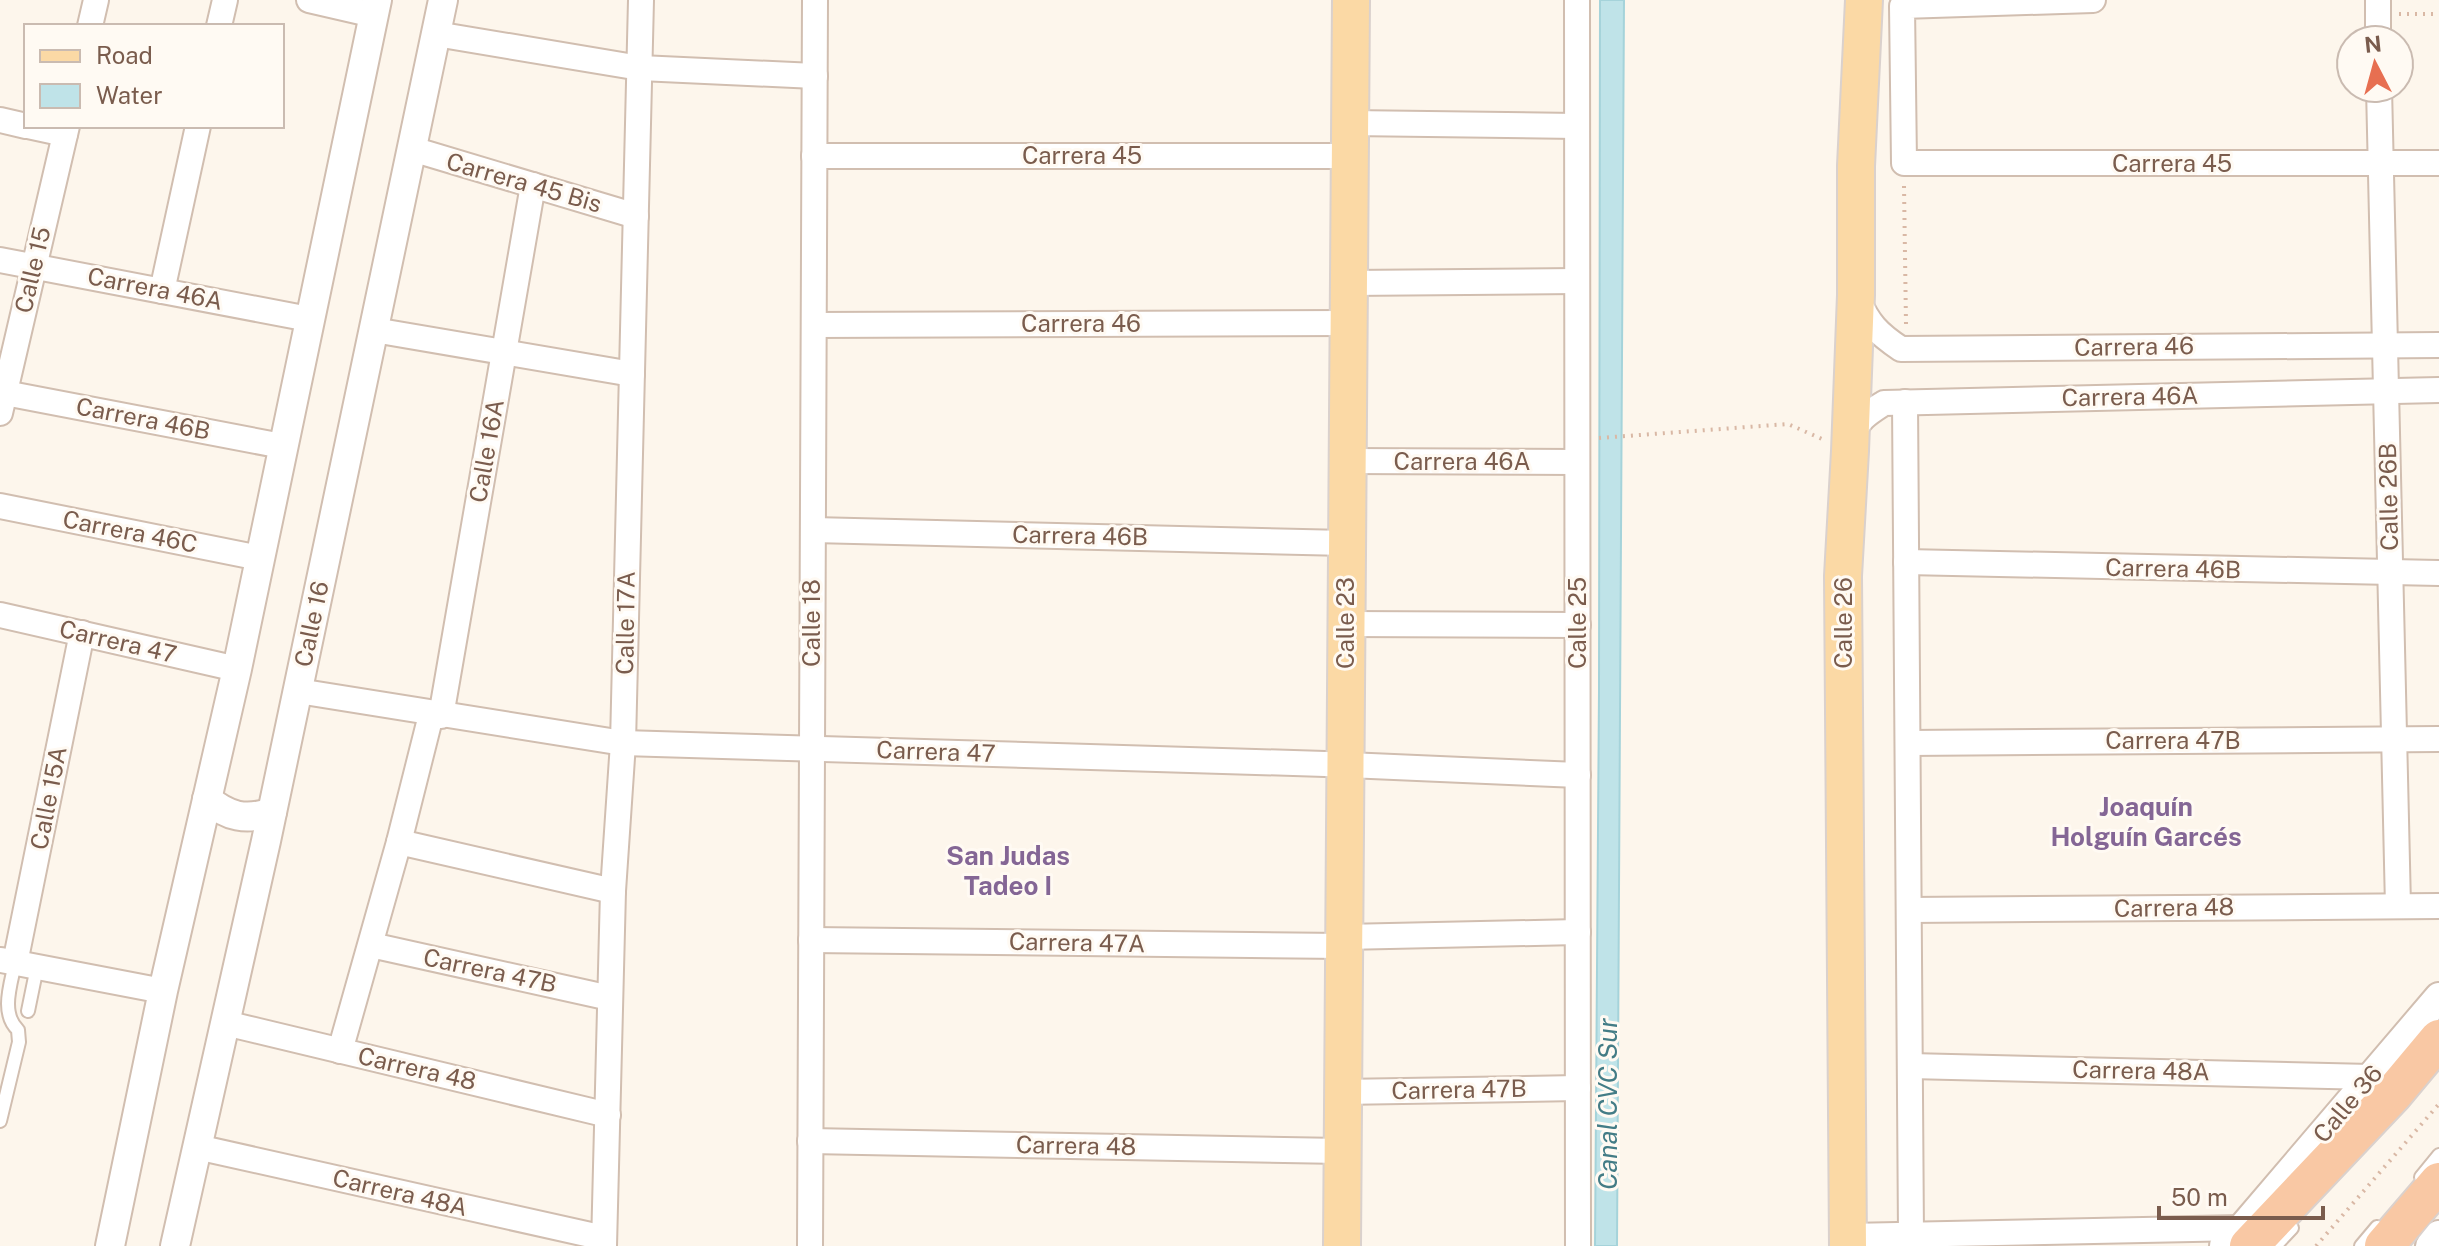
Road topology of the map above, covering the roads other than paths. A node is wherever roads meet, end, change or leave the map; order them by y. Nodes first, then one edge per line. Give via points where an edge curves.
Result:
1 (96, 0) edge
2 (225, 0) edge
3 (309, 0) edge
4 (443, 0) edge
5 (641, 0) edge
6 (815, 0) edge
7 (1351, 0) edge
8 (1577, 0) edge
9 (1864, 0) edge
10 (2093, 0) edge
11 (376, 7) edge
12 (90, 24) edge
13 (219, 24) edge
14 (436, 34) junction
15 (640, 68) junction
16 (815, 76) junction
17 (2379, 104) edge
18 (0, 120) edge
19 (24, 125) edge
20 (1577, 126) junction
21 (198, 128) edge
22 (66, 130) edge
23 (1350, 140) junction
24 (412, 149) junction
25 (814, 156) junction
26 (2439, 163) edge
27 (2381, 164) junction
28 (533, 185) junction
29 (636, 216) junction
30 (0, 260) edge
31 (34, 267) junction
32 (1577, 281) junction
33 (1349, 283) junction
34 (162, 291) junction
35 (1856, 295) junction
36 (309, 319) junction
37 (1348, 323) junction
38 (814, 325) junction
39 (374, 330) junction
40 (2385, 345) junction
41 (2439, 345) edge
42 (504, 352) junction
43 (632, 374) junction
44 (2439, 390) edge
45 (2386, 391) junction
46 (1905, 402) junction
47 (2, 403) edge
48 (282, 446) junction
49 (1850, 451) junction
50 (1347, 461) junction
51 (1577, 462) junction
52 (0, 506) edge
53 (813, 530) junction
54 (1346, 543) junction
55 (260, 558) junction
56 (1906, 562) junction
57 (2439, 573) edge
58 (2391, 574) junction
59 (0, 615) edge
60 (1346, 624) junction
61 (1578, 625) junction
62 (82, 633) junction
63 (237, 669) junction
64 (298, 691) junction
65 (436, 715) junction
66 (2439, 739) edge
67 (2394, 740) junction
68 (623, 743) junction
69 (1908, 743) junction
70 (812, 748) junction
71 (1345, 766) junction
72 (1578, 775) junction
73 (207, 799) junction
74 (272, 812) junction
75 (201, 828) junction
76 (266, 841) junction
77 (399, 842) junction
78 (613, 891) junction
79 (2398, 906) junction
80 (2439, 906) edge
81 (1909, 910) junction
82 (1578, 932) junction
83 (811, 940) junction
84 (1344, 942) junction
85 (371, 945) junction
86 (18, 963) edge
87 (163, 991) junction
88 (2439, 997) edge
89 (610, 998) junction
90 (28, 1011) dead end
91 (225, 1023) junction
92 (2439, 1039) edge
93 (340, 1051) junction
94 (1910, 1066) junction
95 (2371, 1077) junction
96 (1578, 1088) junction
97 (1341, 1092) junction
98 (608, 1115) junction
99 (0, 1121) edge
100 (810, 1141) junction
101 (197, 1147) junction
102 (1341, 1151) junction
103 (2439, 1155) edge
104 (2424, 1186) edge
105 (2306, 1213) dead end
106 (2387, 1229) edge
107 (1911, 1235) junction
108 (2439, 1235) edge
109 (2238, 1240) edge
110 (1848, 1241) edge
111 (604, 1242) edge
112 (110, 1246) edge
113 (175, 1246) edge
114 (810, 1246) edge
115 (1342, 1246) edge
116 (1578, 1246) edge
117 (2275, 1246) edge
118 (2361, 1246) edge
119 (2430, 1246) edge

1 - 12 street
2 - 13 street
3 - 11 street
4 - 14 street, Calle 16
5 - 15 street, Calle 17A
6 - 16 street, Calle 18
7 - 23 main road, Calle 23
8 - 20 street, Calle 25
9 - 35 main road, Calle 26
10 - 27 street, Carrera 45 via 1902,6 1904,163
11 - 36 street
14 - 15 street
14 - 24 street, Calle 16
15 - 16 street
15 - 29 street, Calle 17A
16 - 25 street, Calle 18
17 - 27 street, Calle 26B
18 - 19 street
20 - 23 street, Carrera 45
20 - 32 street, Calle 25
21 - 34 street
22 - 31 street, Calle 15
23 - 25 street, Carrera 45
23 - 33 main road, Calle 23
24 - 28 street, Carrera 45 Bis
24 - 39 street, Calle 16
25 - 38 street, Calle 18
26 - 27 street, Carrera 45
27 - 40 street, Calle 26B
28 - 29 street, Carrera 45 Bis
28 - 42 street, Calle 16A
29 - 43 street, Calle 17A
30 - 31 street, Carrera 46A
31 - 34 street, Carrera 46A
31 - 47 street, Calle 15
32 - 33 street
32 - 51 street, Calle 25
33 - 37 main road, Calle 23
34 - 36 street, Carrera 46A
35 - 40 street, Carrera 46 via 1878,334 1901,349
35 - 49 main road, Calle 26
36 - 48 street
37 - 38 street, Carrera 46
37 - 50 main road, Calle 23
38 - 53 street, Calle 18
39 - 42 street
39 - 64 street, Calle 16
40 - 41 street, Carrera 46
40 - 45 street, Calle 26B
42 - 43 street
42 - 65 street, Calle 16A
43 - 68 street, Calle 17A
44 - 45 street, Carrera 46A
45 - 46 street, Carrera 46A
45 - 58 street, Calle 26B
46 - 49 street, Carrera 46A via 1884,403 1866,414 1854,431
46 - 56 street
47 - 48 street, Carrera 46B
48 - 55 street
49 - 110 main road, Calle 26 via 1843,576
50 - 51 street, Carrera 46A
50 - 54 main road, Calle 23
51 - 61 street, Calle 25
52 - 55 street, Carrera 46C
53 - 54 street, Carrera 46B
53 - 70 street, Calle 18
54 - 60 main road, Calle 23
55 - 63 street
56 - 58 street, Carrera 46B
56 - 69 street
57 - 58 street, Carrera 46B
58 - 67 street, Calle 26B
59 - 62 street, Carrera 47
60 - 61 street
60 - 71 main road, Calle 23
61 - 72 street, Calle 25
62 - 63 street, Carrera 47
62 - 86 street, Calle 15A
63 - 73 street
64 - 65 street, Carrera 47
64 - 74 street, Calle 16
65 - 68 street, Carrera 47
65 - 77 street, Calle 16A
66 - 67 street, Carrera 47B
67 - 69 street, Carrera 47B
67 - 79 street, Calle 26B
68 - 70 street, Carrera 47
68 - 78 street, Calle 17A
69 - 81 street
70 - 71 street, Carrera 47
70 - 83 street, Calle 18
71 - 72 street, Carrera 47
71 - 84 main road, Calle 23
72 - 82 street, Calle 25
73 - 74 street via 237,817
73 - 75 street
74 - 76 street, Calle 16
75 - 76 street via 235,826
75 - 87 street
76 - 91 street, Calle 16
77 - 78 street
77 - 85 street, Calle 16A
78 - 89 street, Calle 17A
79 - 80 street, Carrera 48
79 - 81 street, Carrera 48
81 - 94 street
82 - 84 street, Carrera 47A
82 - 96 street, Calle 25
83 - 84 street, Carrera 47A
83 - 100 street, Calle 18
84 - 97 main road, Calle 23
85 - 89 street, Carrera 47B
85 - 93 street, Calle 16A
86 - 87 street
86 - 90 lane
86 - 99 lane via 8,1013 19,1042
87 - 112 street
88 - 95 street, Calle 36
89 - 98 street, Calle 17A
91 - 93 street, Carrera 48
91 - 101 street, Calle 16
92 - 109 highway via 2393,1094
93 - 98 street, Carrera 48
94 - 95 street, Carrera 48A
94 - 107 street
95 - 109 street, Calle 36
96 - 97 street, Carrera 47B
96 - 116 street, Calle 25
97 - 102 main road, Calle 23
98 - 111 street, Calle 17A
100 - 102 street, Carrera 48
100 - 114 street, Calle 18
101 - 111 street, Carrera 48A
101 - 113 street, Calle 16
102 - 115 main road, Calle 23
103 - 104 lane
104 - 106 highway
105 - 117 lane
106 - 118 lane
107 - 109 street
107 - 110 street
108 - 119 street

